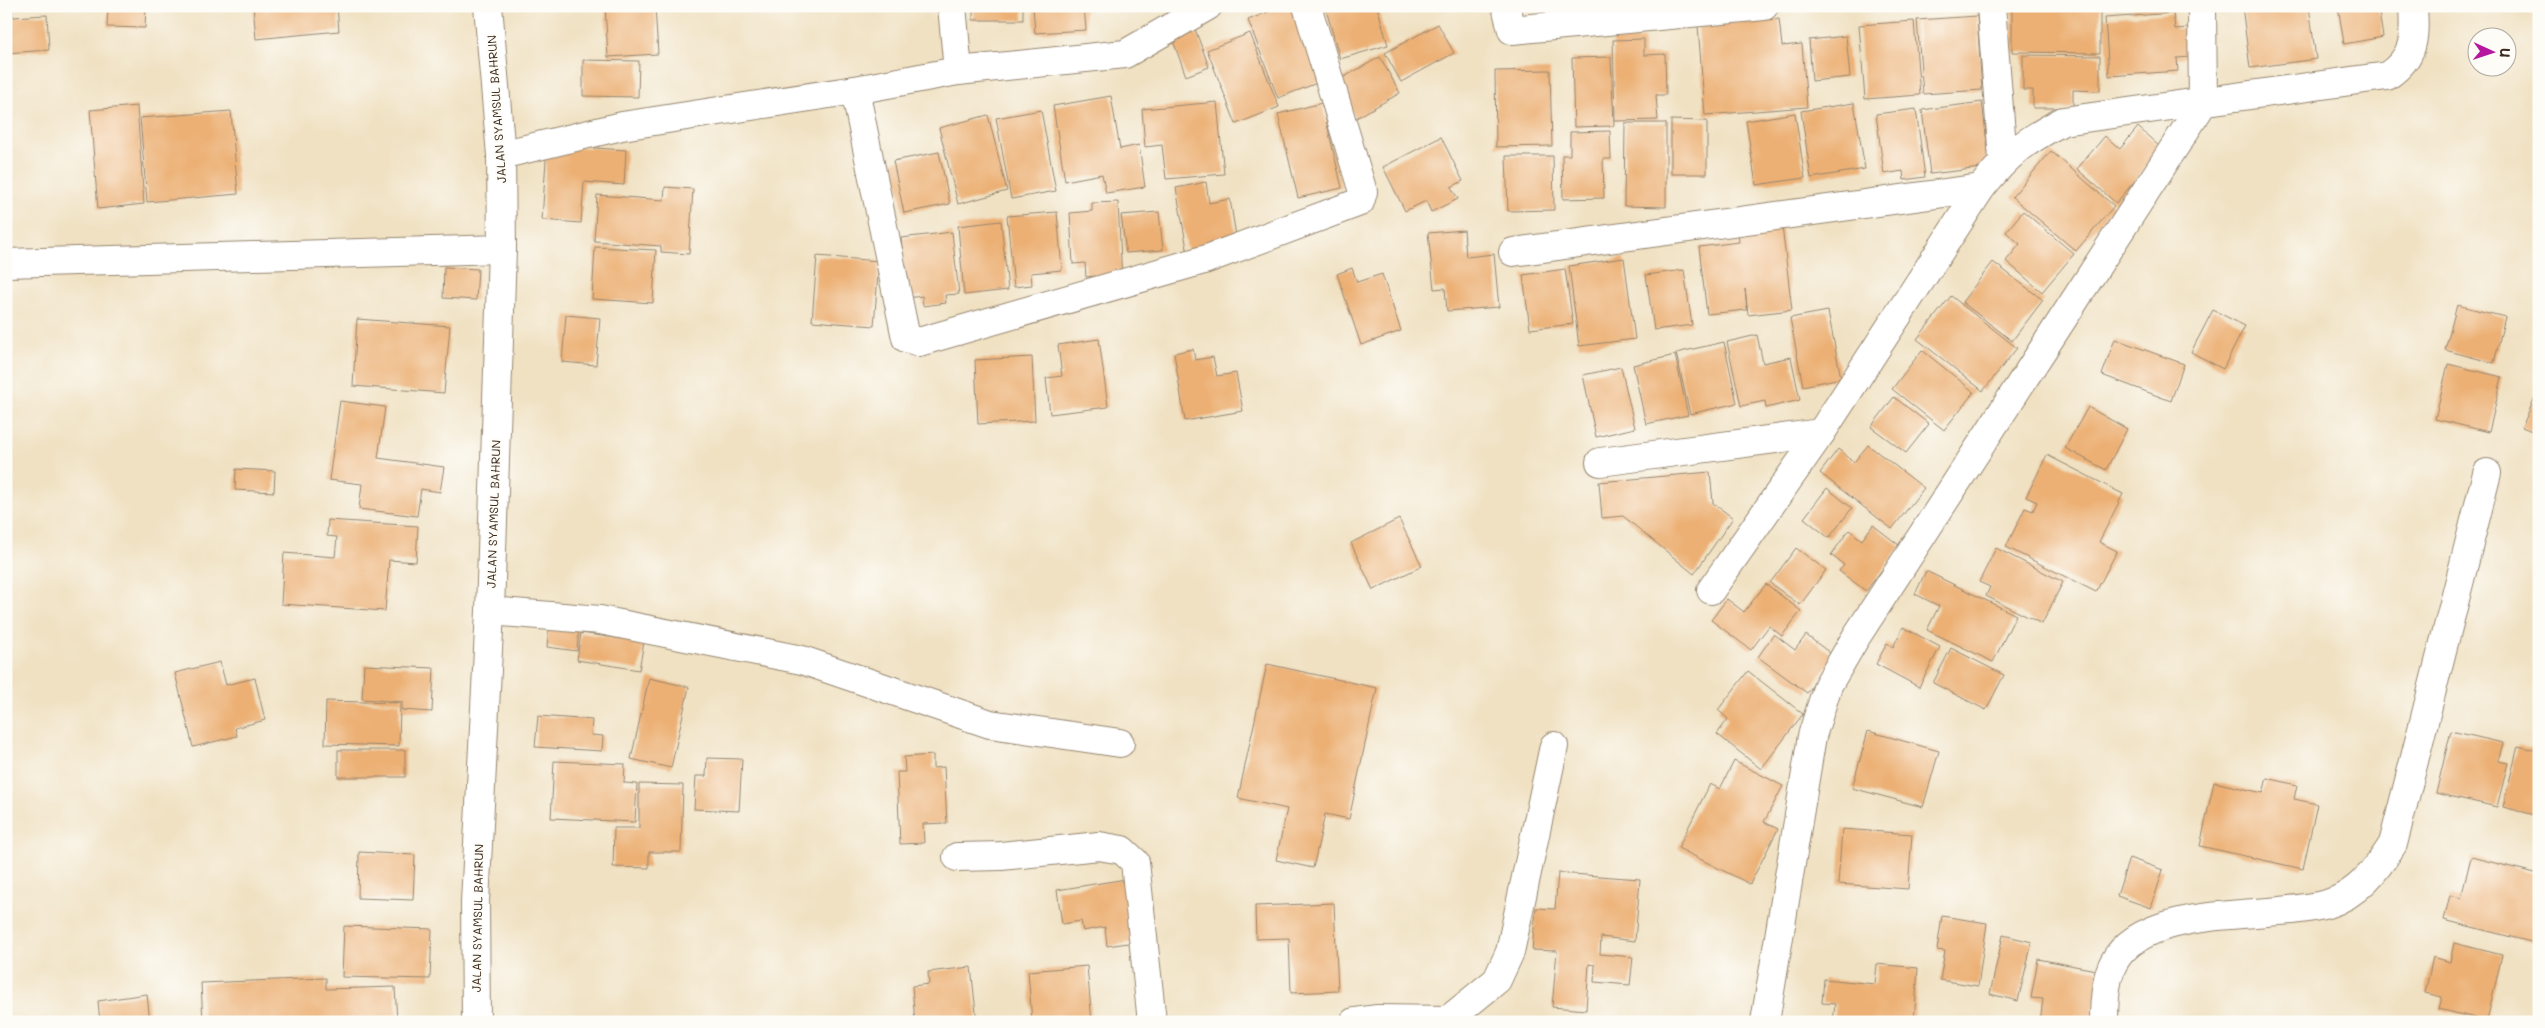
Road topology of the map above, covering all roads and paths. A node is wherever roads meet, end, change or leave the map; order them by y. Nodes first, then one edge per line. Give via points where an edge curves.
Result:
1 (488, 6) edge
2 (952, 6) edge
3 (1208, 6) edge
4 (1307, 6) edge
5 (1506, 6) edge
6 (1764, 6) edge
7 (1991, 6) edge
8 (2202, 6) edge
9 (2413, 6) edge
10 (958, 71) junction
11 (855, 90) junction
12 (2203, 103) junction
13 (501, 155) junction
14 (2003, 160) junction
15 (1981, 188) junction
16 (502, 249) junction
17 (1513, 252) dead end
18 (6, 263) edge
19 (1821, 433) junction
20 (1600, 462) dead end
21 (2487, 473) dead end
22 (1712, 590) dead end
23 (490, 611) junction
24 (1120, 743) dead end
25 (1554, 746) dead end
26 (957, 857) dead end
27 (476, 1022) edge
28 (1152, 1022) edge
29 (1354, 1022) edge
30 (1765, 1022) edge
31 (2104, 1022) edge

1 - 13 street, JALAN SYAMSUL BAHRUN
2 - 10 street
3 - 10 street via 1125,54
4 - 11 street via 1363,192 1360,202 1207,259 919,342 906,338
5 - 6 street via 1512,30
7 - 14 street
8 - 12 street
9 - 12 street via 2414,33 2410,52 2400,68 2387,76
10 - 11 street
11 - 13 street via 622,126
12 - 14 street via 2063,121 2030,139
12 - 30 street via 1828,685 1812,736
13 - 16 street, JALAN SYAMSUL BAHRUN
14 - 15 street
15 - 17 street
15 - 19 street
16 - 18 street
16 - 23 street, JALAN SYAMSUL BAHRUN
19 - 20 street
19 - 22 street
21 - 31 street via 2392,844 2377,869 2353,891 2327,904 2174,922 2146,932 2114,962
23 - 24 street via 600,620 802,660 990,724
23 - 27 street, JALAN SYAMSUL BAHRUN via 475,902
25 - 29 street via 1510,952 1497,980 1448,1020
26 - 28 street via 1100,846 1122,850 1135,862

